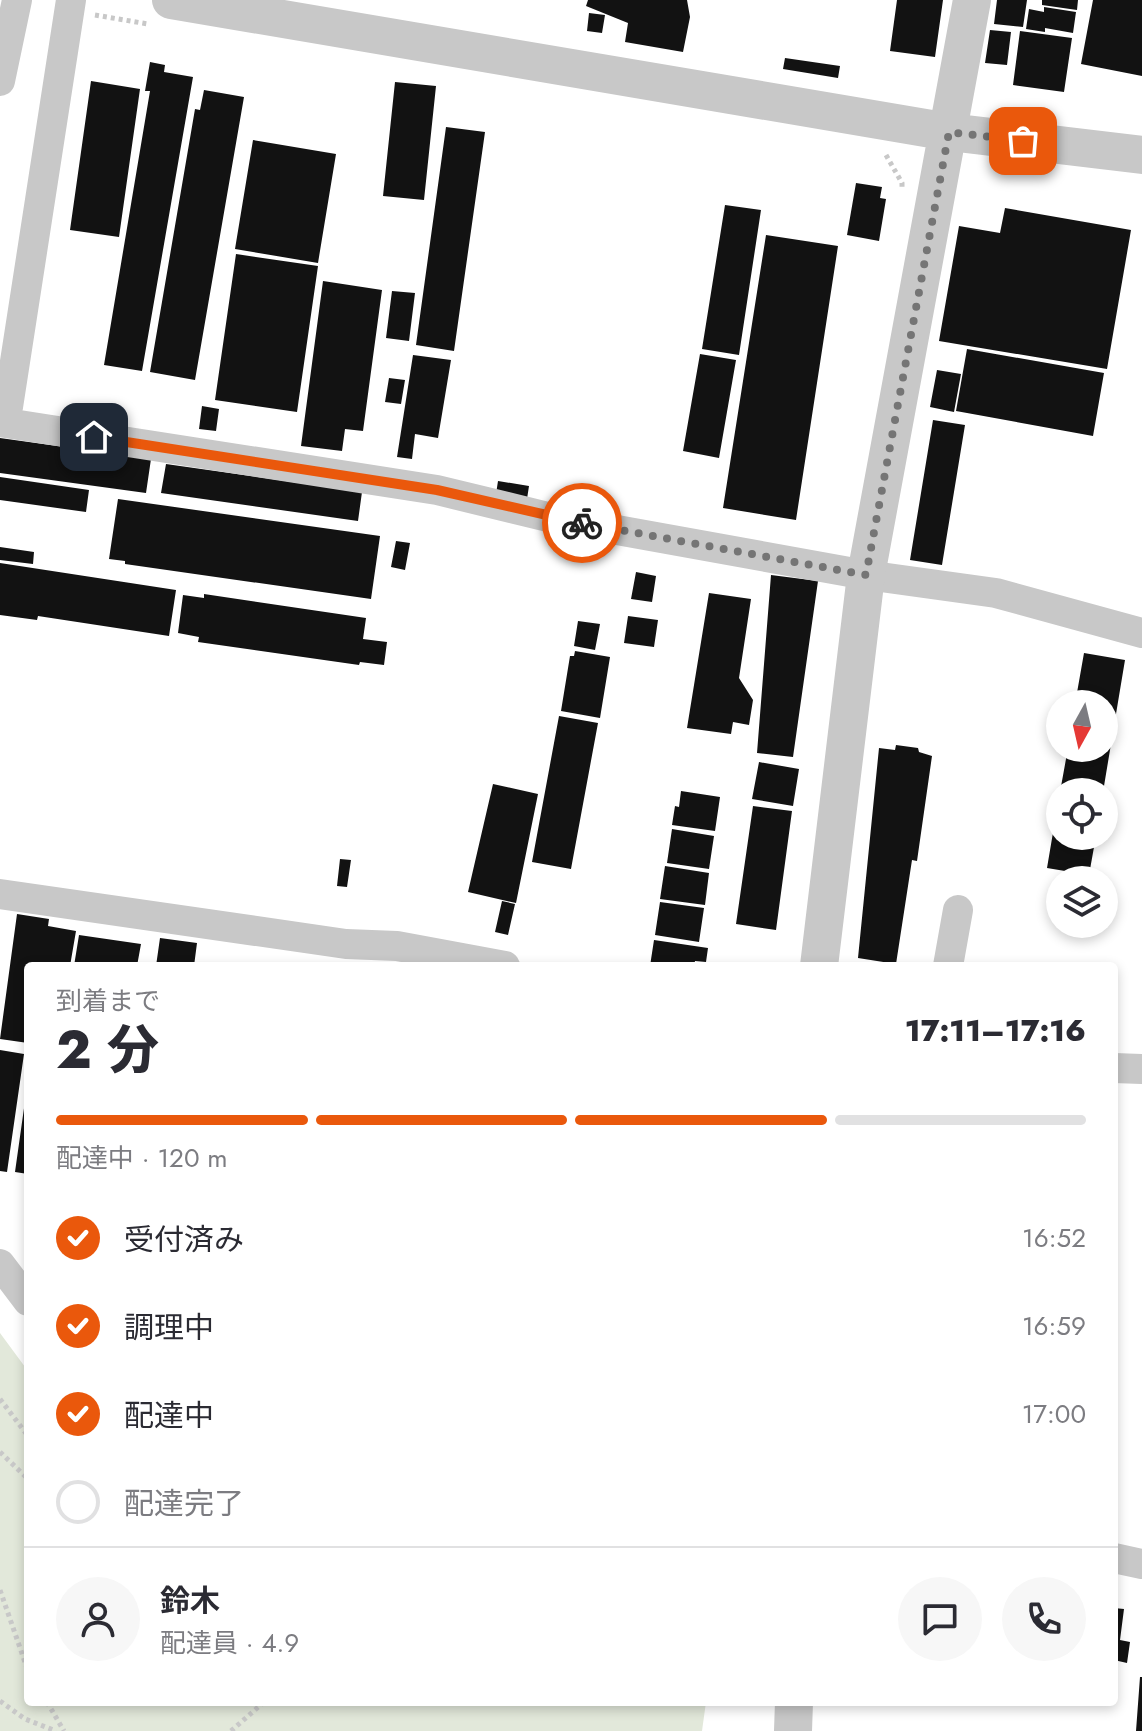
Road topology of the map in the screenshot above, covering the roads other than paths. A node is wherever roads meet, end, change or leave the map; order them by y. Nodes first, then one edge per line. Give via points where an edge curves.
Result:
1 (17, 0) edge
2 (972, 0) edge
3 (71, 5) edge
4 (160, 12) edge
5 (0, 81) edge
6 (949, 132) junction
7 (1142, 155) edge
8 (4, 415) edge
9 (866, 575) junction
10 (1142, 633) edge
11 (0, 894) edge
12 (958, 910) dead end
13 (395, 956) edge
14 (461, 962) edge
15 (819, 962) edge
16 (949, 962) edge
17 (1118, 1068) edge
18 (1142, 1069) edge
19 (0, 1264) edge
20 (24, 1296) edge
21 (1118, 1559) edge
22 (1142, 1564) edge
23 (794, 1706) edge
24 (793, 1731) edge

1 - 5 street
2 - 6 street
3 - 8 street
4 - 6 street
6 - 7 street
6 - 9 street
8 - 9 street via 437,490 556,519
9 - 10 street via 996,593
9 - 15 street
11 - 13 street via 346,944
12 - 16 street
13 - 14 street
17 - 18 street
19 - 20 street
21 - 22 street
23 - 24 street

